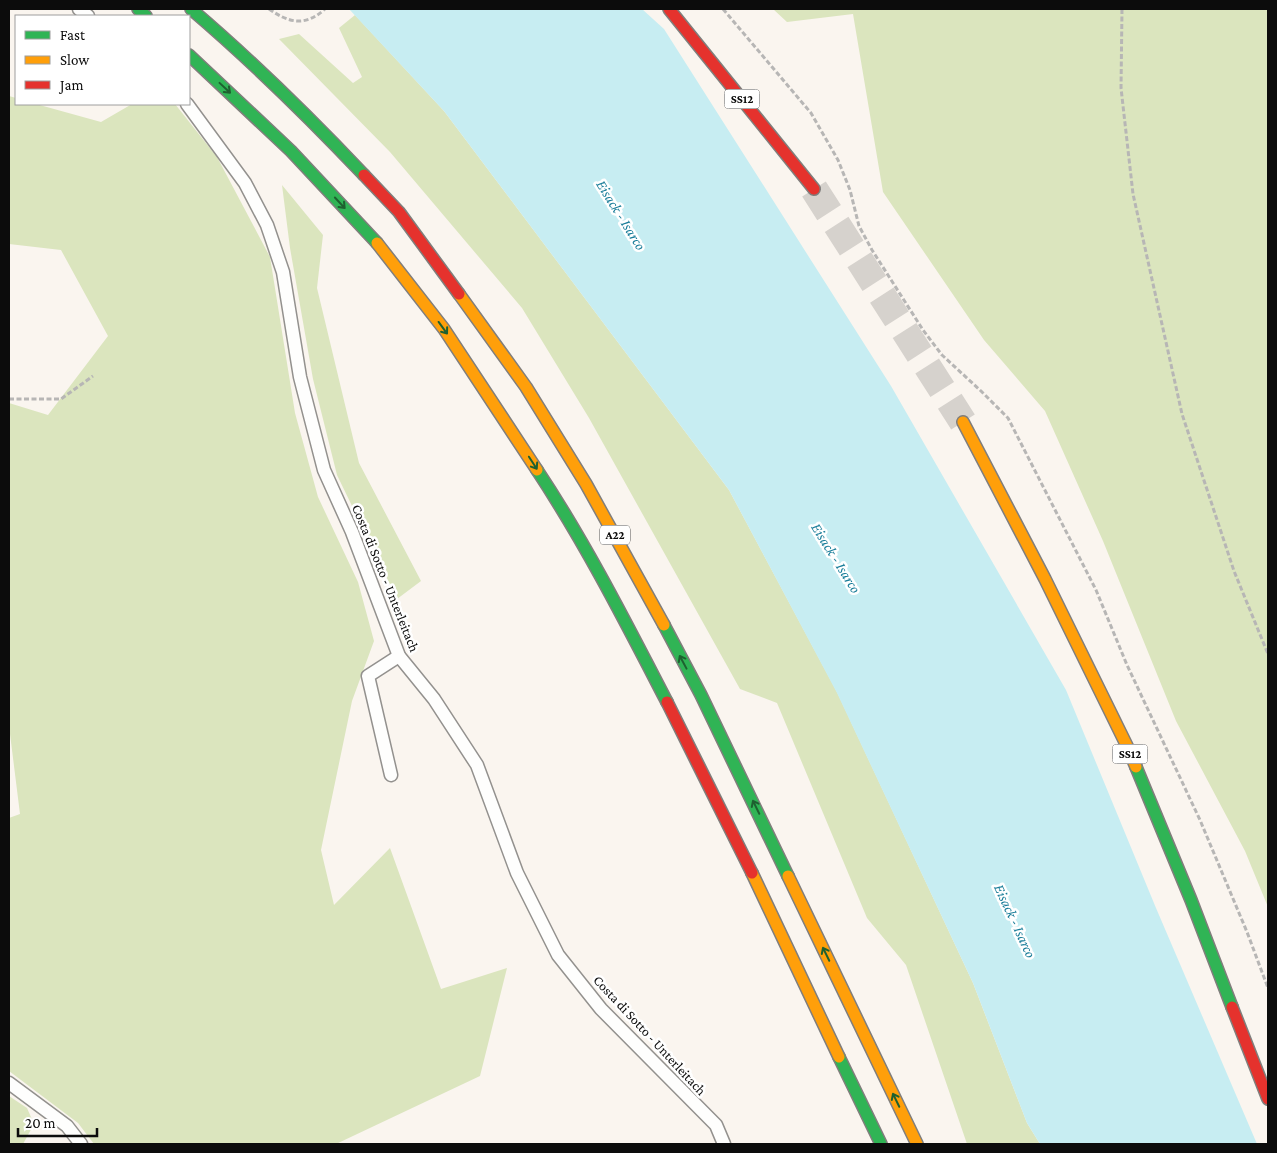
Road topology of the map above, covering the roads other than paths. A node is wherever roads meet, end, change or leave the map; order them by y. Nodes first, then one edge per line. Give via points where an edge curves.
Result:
1 (191, 9) edge
2 (669, 9) edge
3 (190, 56) edge
4 (188, 105) edge
5 (814, 189) tunnel mouth
6 (963, 422) tunnel mouth
7 (400, 656) junction
8 (392, 775) dead end
9 (9, 1083) edge
10 (1268, 1098) edge
11 (81, 1144) edge
12 (724, 1144) edge
13 (881, 1144) edge
14 (917, 1144) edge

14 -> 1 main road, A22 via 701,695 633,566 526,387 399,212 314,123
2 - 5 main road, SS12
3 -> 13 main road, A22 via 291,151 371,236 444,329 559,503 608,588 674,716
4 - 7 lane, Costa di Sotto - Unterleitach via 245,183 267,225 283,272 300,377 324,470
6 - 10 main road, SS12 via 1127,746
7 - 8 lane via 368,676
7 - 12 lane, Costa di Sotto - Unterleitach via 434,699 477,765 517,872 558,954 601,1009 716,1126
9 - 11 lane via 67,1126

